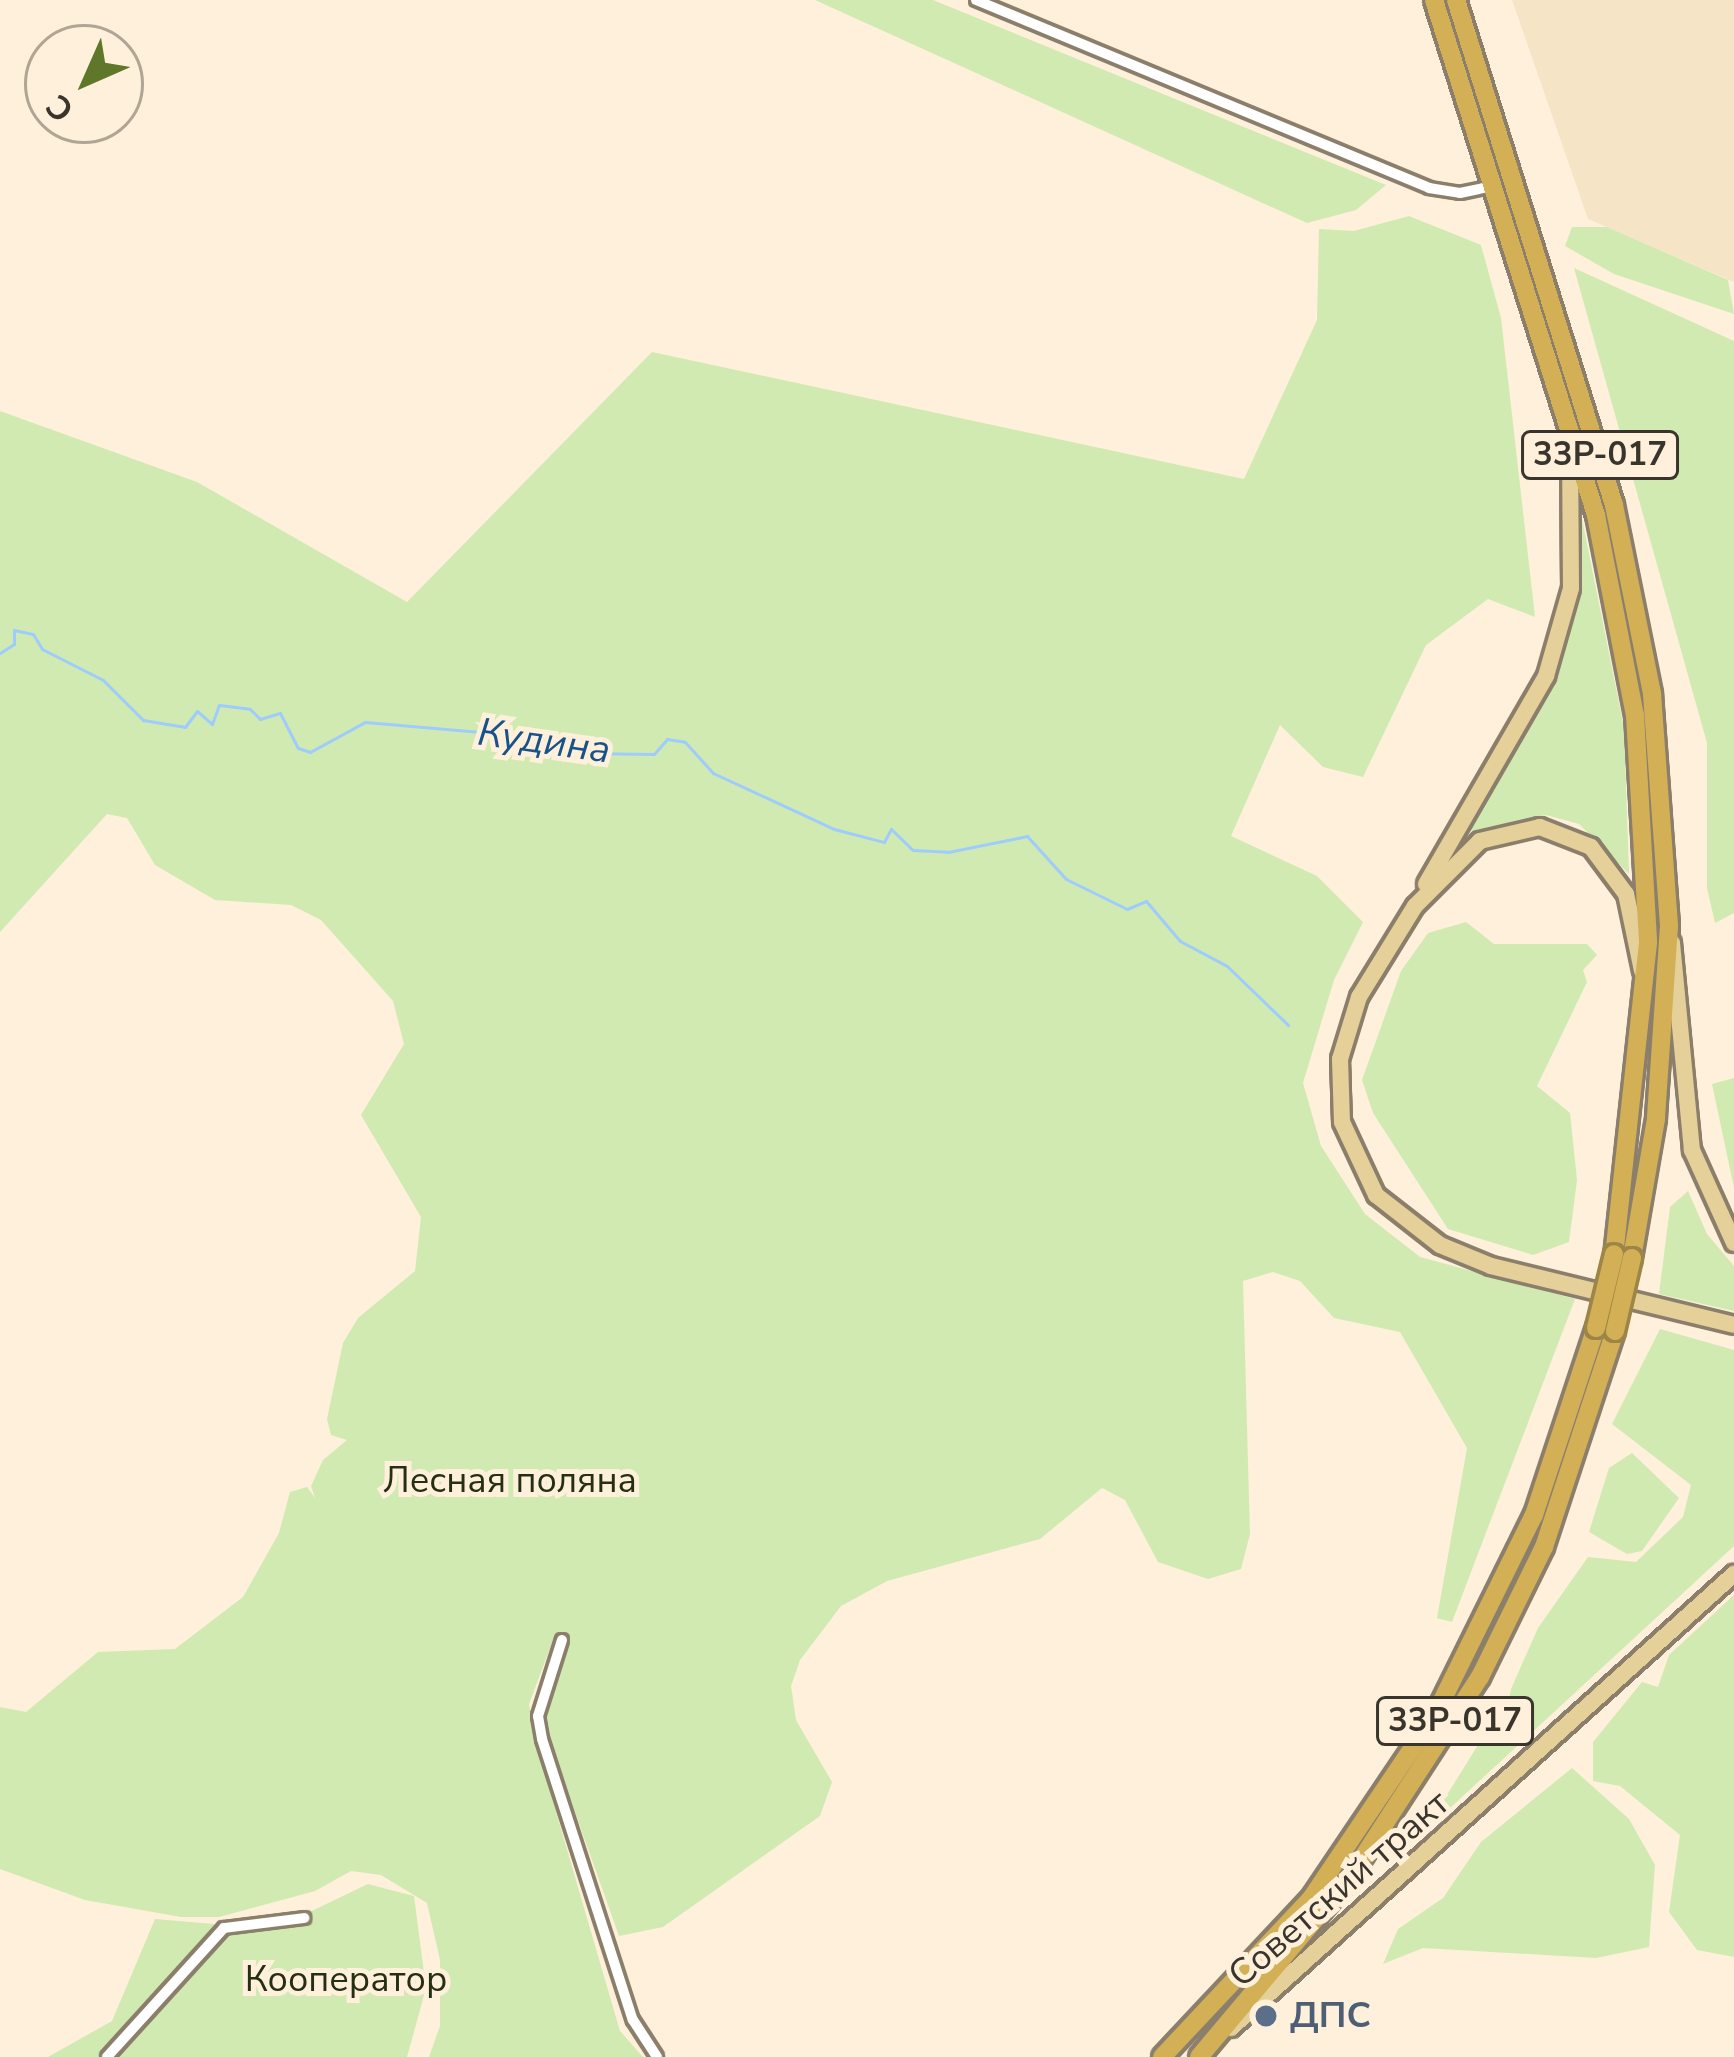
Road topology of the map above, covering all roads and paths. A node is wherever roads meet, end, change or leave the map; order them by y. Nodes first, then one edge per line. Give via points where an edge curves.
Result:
1 (976, 0) edge
2 (1434, 0) edge
3 (1456, 0) edge
4 (1494, 186) junction
5 (1570, 432) junction
6 (1415, 906) junction
7 (1669, 926) junction
8 (1645, 984) junction
9 (1734, 1244) edge
10 (1623, 1256) junction
11 (1734, 1325) edge
12 (1605, 1330) junction
13 (1734, 1574) edge
14 (562, 1640) dead end
15 (304, 1918) dead end
16 (107, 2057) edge
17 (657, 2057) edge
18 (1162, 2057) edge
19 (1200, 2057) edge

1 - 4 street via 1429,188 1460,194
2 - 4 highway, 33Р-017
3 - 7 highway, 33Р-017 via 1631,577 1660,763
4 - 5 highway, 33Р-017
5 - 6 main road via 1571,588 1546,676
5 - 8 highway, 33Р-017 via 1612,586 1635,715 1648,872
6 - 8 main road via 1493,835 1525,827 1568,833 1620,881
6 - 11 main road via 1359,997 1340,1059 1347,1141 1376,1195 1418,1232 1491,1266
7 - 9 main road via 1692,1150
7 - 10 highway, 33Р-017 via 1656,1119
8 - 10 highway, 33Р-017
10 - 12 highway, 33Р-017, bridge
12 - 18 highway, 33Р-017 via 1534,1515 1436,1713 1312,1898
12 - 19 highway, 33Р-017 via 1552,1527 1480,1677 1384,1832
13 - 19 main road, Советский тракт
14 - 17 street via 538,1716 542,1739 633,2020
15 - 16 street via 224,1928

